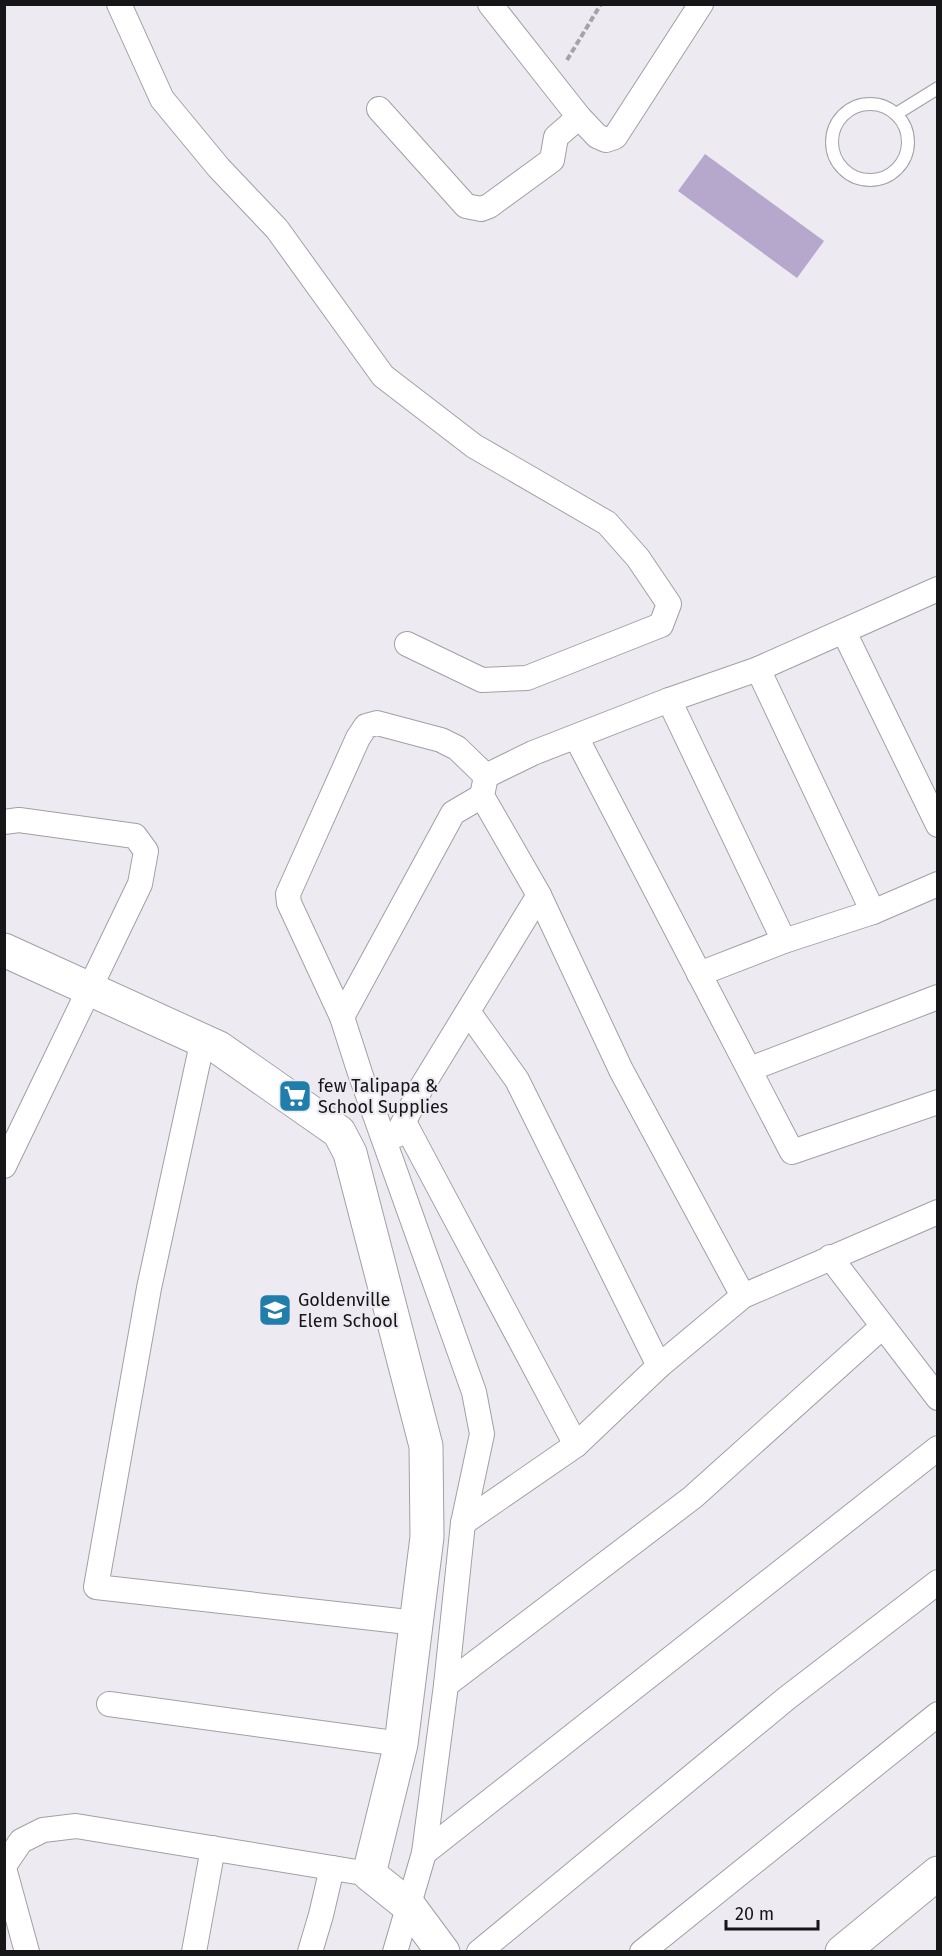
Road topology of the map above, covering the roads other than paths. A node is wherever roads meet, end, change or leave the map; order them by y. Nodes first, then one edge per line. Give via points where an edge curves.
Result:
1 (119, 4) edge
2 (490, 4) edge
3 (702, 4) edge
4 (938, 88) edge
5 (379, 109) dead end
6 (896, 114) junction
7 (579, 117) junction
8 (938, 589) edge
9 (844, 632) junction
10 (407, 644) dead end
11 (758, 669) junction
12 (669, 700) junction
13 (576, 737) junction
14 (484, 786) junction
15 (4, 822) edge
16 (938, 825) edge
17 (938, 884) edge
18 (540, 895) junction
19 (873, 912) junction
20 (784, 941) junction
21 (4, 950) edge
22 (699, 974) junction
23 (88, 989) junction
24 (938, 997) edge
25 (469, 1012) junction
26 (342, 1017) junction
27 (203, 1039) junction
28 (750, 1069) junction
29 (938, 1102) edge
30 (404, 1122) junction
31 (388, 1148) junction
32 (4, 1166) edge
33 (938, 1212) edge
34 (830, 1257) junction
35 (743, 1296) junction
36 (882, 1327) junction
37 (659, 1366) junction
38 (938, 1398) edge
39 (576, 1445) junction
40 (938, 1448) edge
41 (463, 1523) junction
42 (935, 1590) edge
43 (417, 1623) junction
44 (446, 1685) junction
45 (109, 1704) dead end
46 (938, 1714) edge
47 (401, 1744) junction
48 (213, 1848) junction
49 (424, 1853) junction
50 (4, 1867) edge
51 (332, 1868) junction
52 (938, 1873) edge
53 (369, 1874) junction
54 (409, 1906) junction
55 (27, 1952) edge
56 (194, 1952) edge
57 (310, 1952) edge
58 (395, 1952) edge
59 (443, 1952) edge
60 (479, 1952) edge
61 (642, 1952) edge
62 (842, 1952) edge

1 - 10 street via 162,99 219,168 277,229 383,376 474,446 607,523 638,558 669,604 661,625 527,678 482,680
2 - 7 street
3 - 7 street via 615,136 606,140 597,136
4 - 6 lane
5 - 7 street via 466,206 482,209 552,160 556,137
6 - 6 lane via 904,125 908,151 893,173 869,181 844,171 832,149 835,125 842,116 852,108 869,104
8 - 9 street
9 - 11 street
9 - 16 street
11 - 12 street
11 - 19 street
12 - 13 street
12 - 20 street
13 - 14 street via 533,753
13 - 22 street
14 - 18 street
14 - 26 street via 453,813
14 - 26 street via 458,748 441,740 378,723 366,726 358,738 288,894
15 - 23 street via 19,820 135,836 146,851 140,884
17 - 19 street
18 - 25 street
18 - 35 street via 621,1070
19 - 20 street
20 - 22 street
21 - 23 street
22 - 28 street
23 - 27 street
23 - 32 street
24 - 28 street
25 - 30 street
25 - 37 street via 517,1080
26 - 31 street
27 - 43 street via 339,1132 350,1153 426,1446 427,1537
27 - 43 street via 149,1288 96,1587
28 - 29 street via 792,1152
30 - 31 street
30 - 39 street
31 - 41 street via 474,1392 482,1434
33 - 34 street
34 - 35 street
34 - 36 street
35 - 37 street
36 - 38 street
36 - 44 street via 693,1497
37 - 39 street
39 - 41 street
40 - 49 street
41 - 44 street
42 - 60 street via 787,1698
43 - 47 street
44 - 49 street
45 - 47 street
46 - 61 street
47 - 53 street
48 - 50 street via 76,1826 43,1830 21,1841
48 - 51 street
48 - 56 street
49 - 54 street
50 - 55 street
51 - 53 street
51 - 57 street
52 - 62 street
53 - 54 street
54 - 58 street
54 - 59 street

